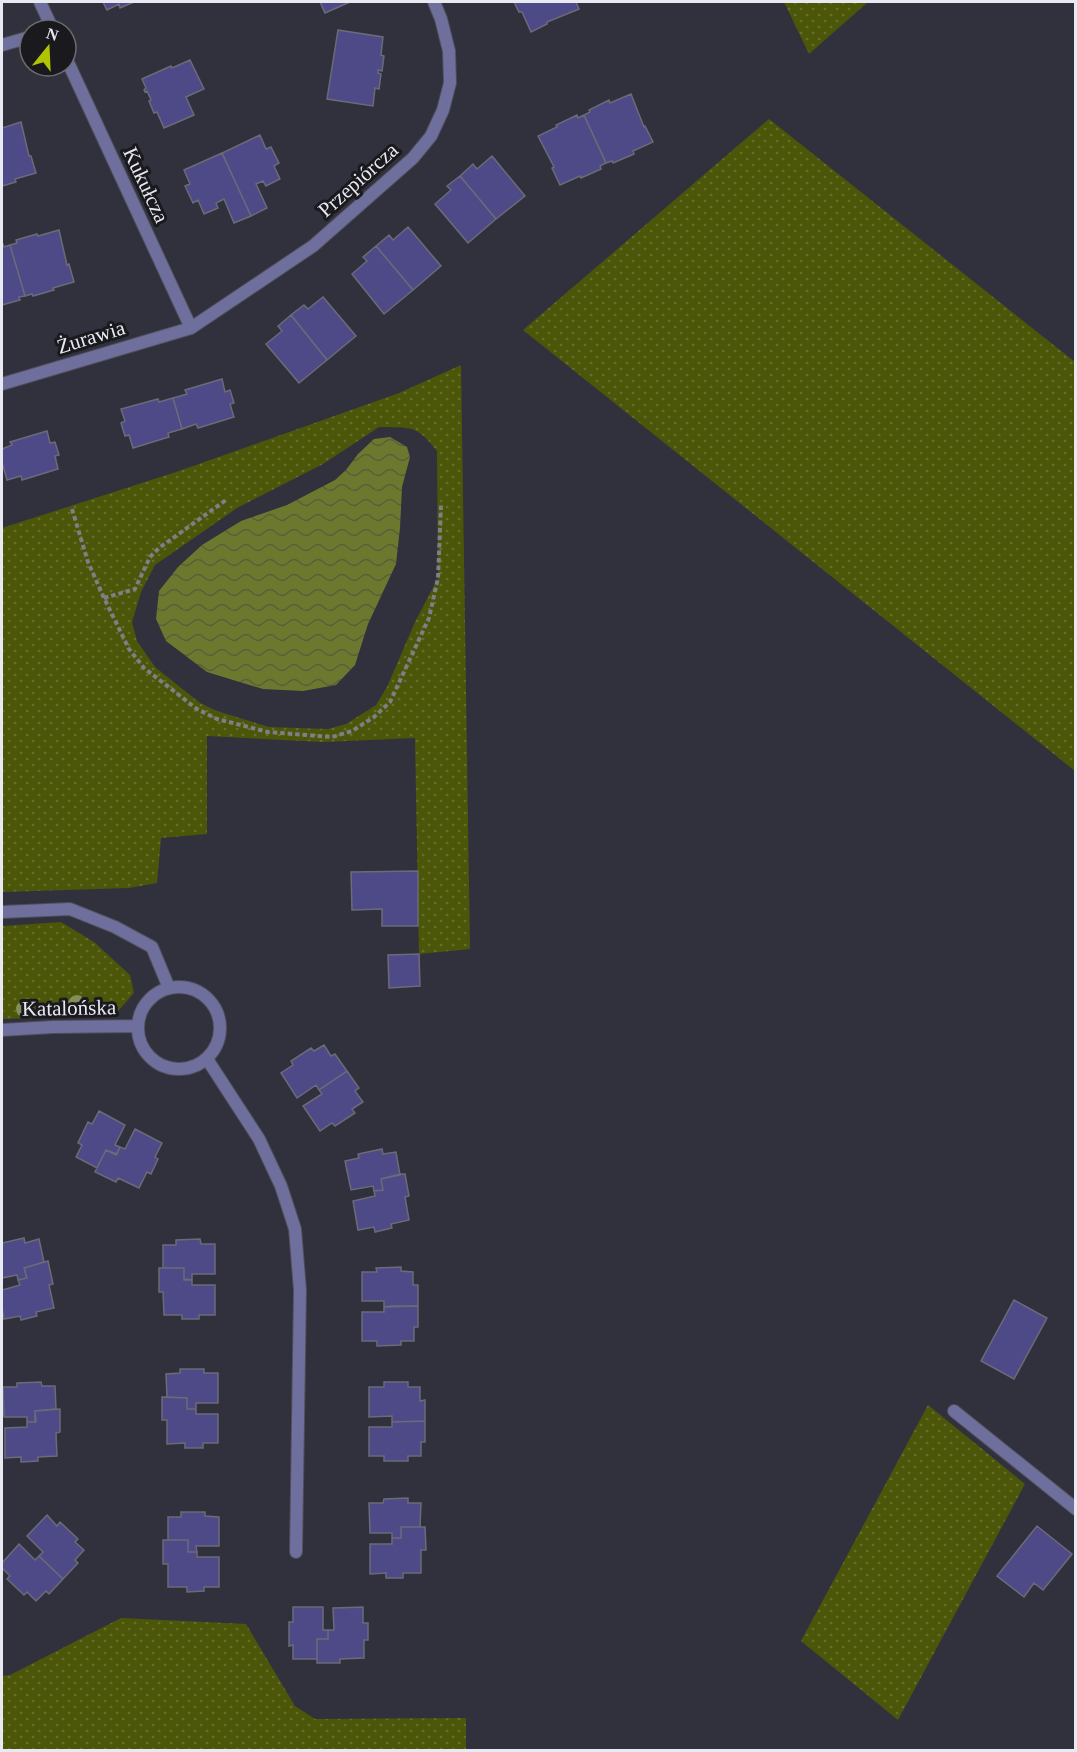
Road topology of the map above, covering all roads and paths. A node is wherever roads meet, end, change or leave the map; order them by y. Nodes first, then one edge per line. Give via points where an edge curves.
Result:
1 (40, 2) edge
2 (434, 2) edge
3 (47, 18) edge
4 (18, 40) edge
5 (2, 45) edge
6 (75, 78) edge
7 (191, 328) junction
8 (2, 384) edge
9 (226, 501) dead end
10 (441, 505) dead end
11 (72, 509) dead end
12 (104, 598) junction
13 (2, 912) edge
14 (169, 988) junction
15 (138, 1026) junction
16 (2, 1030) edge
17 (207, 1059) junction
18 (954, 1411) dead end
19 (1076, 1509) edge
20 (296, 1552) dead end

1 - 3 street
2 - 7 street, Przepiórcza via 449,51 450,83 431,136 414,158 313,246
4 - 5 street
6 - 7 street, Kukułcza
7 - 8 street, Żurawia
9 - 12 path via 159,548 150,557 135,589
10 - 12 path via 438,578 429,618 390,702 352,731 332,737 268,732 217,719 197,709 144,668 129,649
11 - 12 path
13 - 14 street via 70,909 115,927 152,947
14 - 15 street, Katalońska via 147,1002
14 - 17 street via 195,990 215,1008 220,1035
15 - 16 street, Katalońska
15 - 17 street, Katalońska via 146,1053 168,1068 182,1070
17 - 20 street via 259,1139 295,1229 300,1290
18 - 19 street

